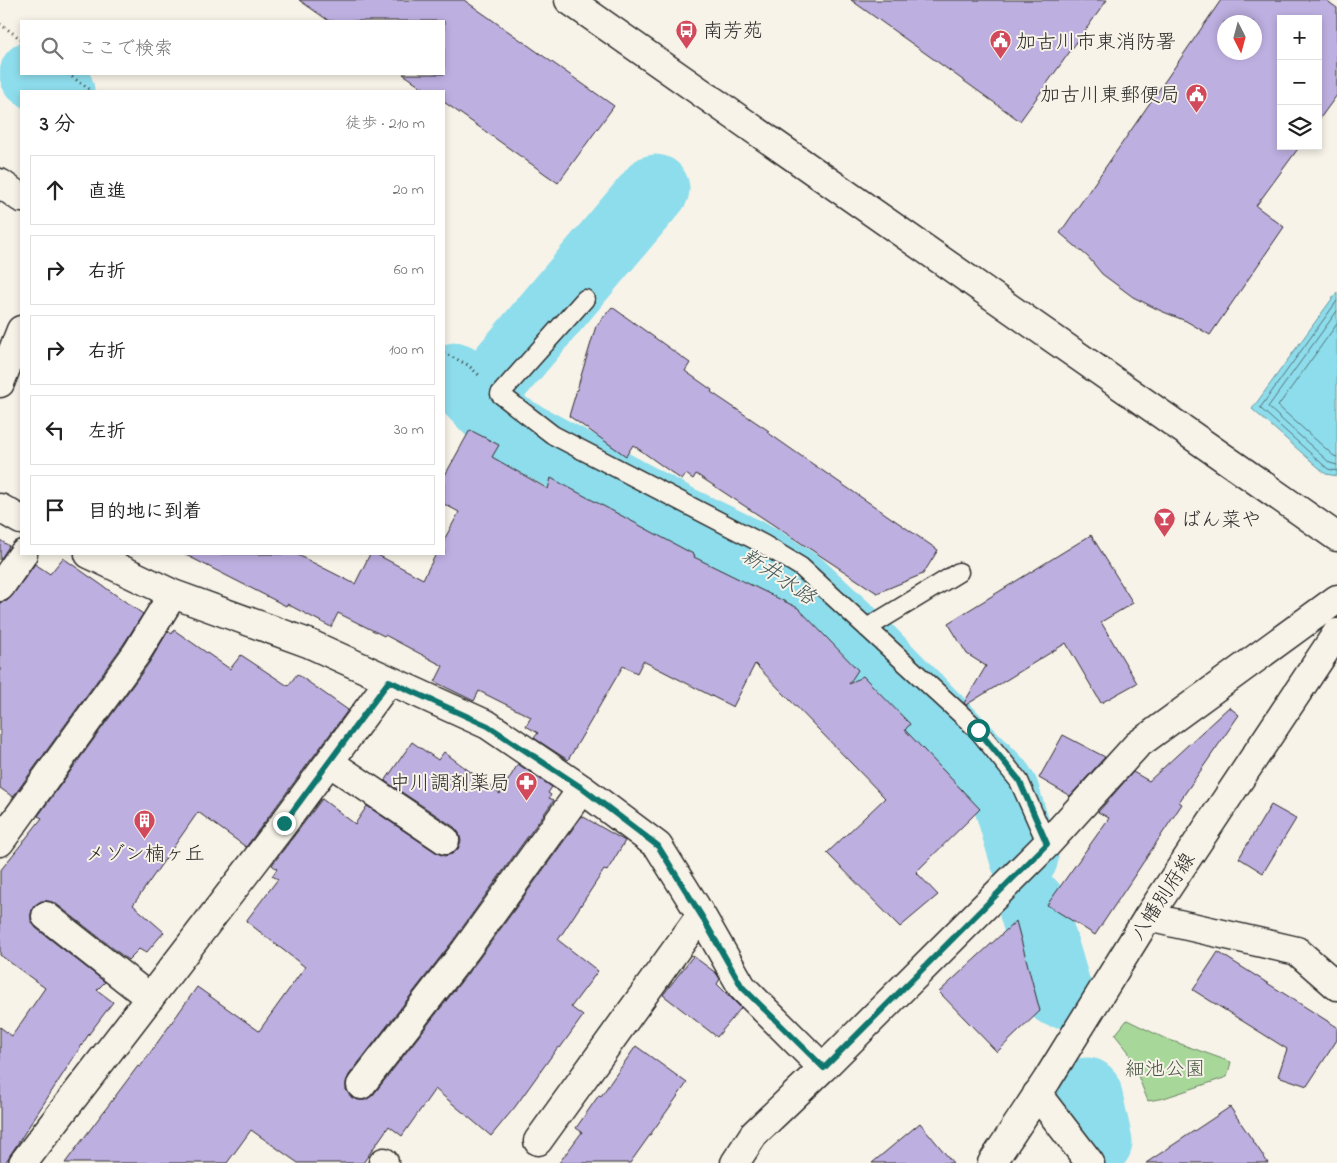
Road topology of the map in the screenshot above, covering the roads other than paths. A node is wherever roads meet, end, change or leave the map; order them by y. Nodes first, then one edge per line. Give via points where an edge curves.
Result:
1 (569, 0) edge
2 (0, 183) edge
3 (20, 197) edge
4 (585, 299) dead end
5 (20, 333) edge
6 (0, 383) edge
7 (0, 508) edge
8 (20, 519) edge
9 (1337, 537) edge
10 (22, 555) edge
11 (92, 555) edge
12 (959, 572) dead end
13 (0, 587) edge
14 (173, 594) junction
15 (1337, 599) edge
16 (867, 628) junction
17 (1337, 633) edge
18 (389, 681) junction
19 (329, 762) junction
20 (582, 788) junction
21 (446, 840) dead end
22 (0, 842) edge
23 (1047, 844) junction
24 (701, 915) junction
25 (46, 916) dead end
26 (1148, 917) junction
27 (1337, 986) edge
28 (150, 998) junction
29 (824, 1068) junction
30 (361, 1085) dead end
31 (1037, 1094) junction
32 (538, 1141) dead end
33 (23, 1163) edge
34 (735, 1163) edge
35 (992, 1163) edge
36 (1090, 1163) edge

1 - 9 street
2 - 3 street
4 - 16 lane via 500,394 553,435 801,567
5 - 6 street
7 - 8 street
10 - 13 street
11 - 14 street
12 - 16 lane
14 - 18 street via 308,643
14 - 22 street via 136,654
15 - 23 street via 1137,745
16 - 23 lane via 978,730 1019,780
17 - 26 street, 八幡別府線
18 - 19 street
18 - 20 street via 488,726
19 - 21 street
19 - 28 street
20 - 24 street via 658,846
20 - 30 street via 466,951
23 - 29 street
24 - 29 street via 742,987
24 - 32 street
25 - 28 street
26 - 27 street via 1297,951
26 - 31 street, 八幡別府線
28 - 33 street
29 - 34 street via 754,1134
31 - 35 street, 八幡別府線
31 - 36 street

